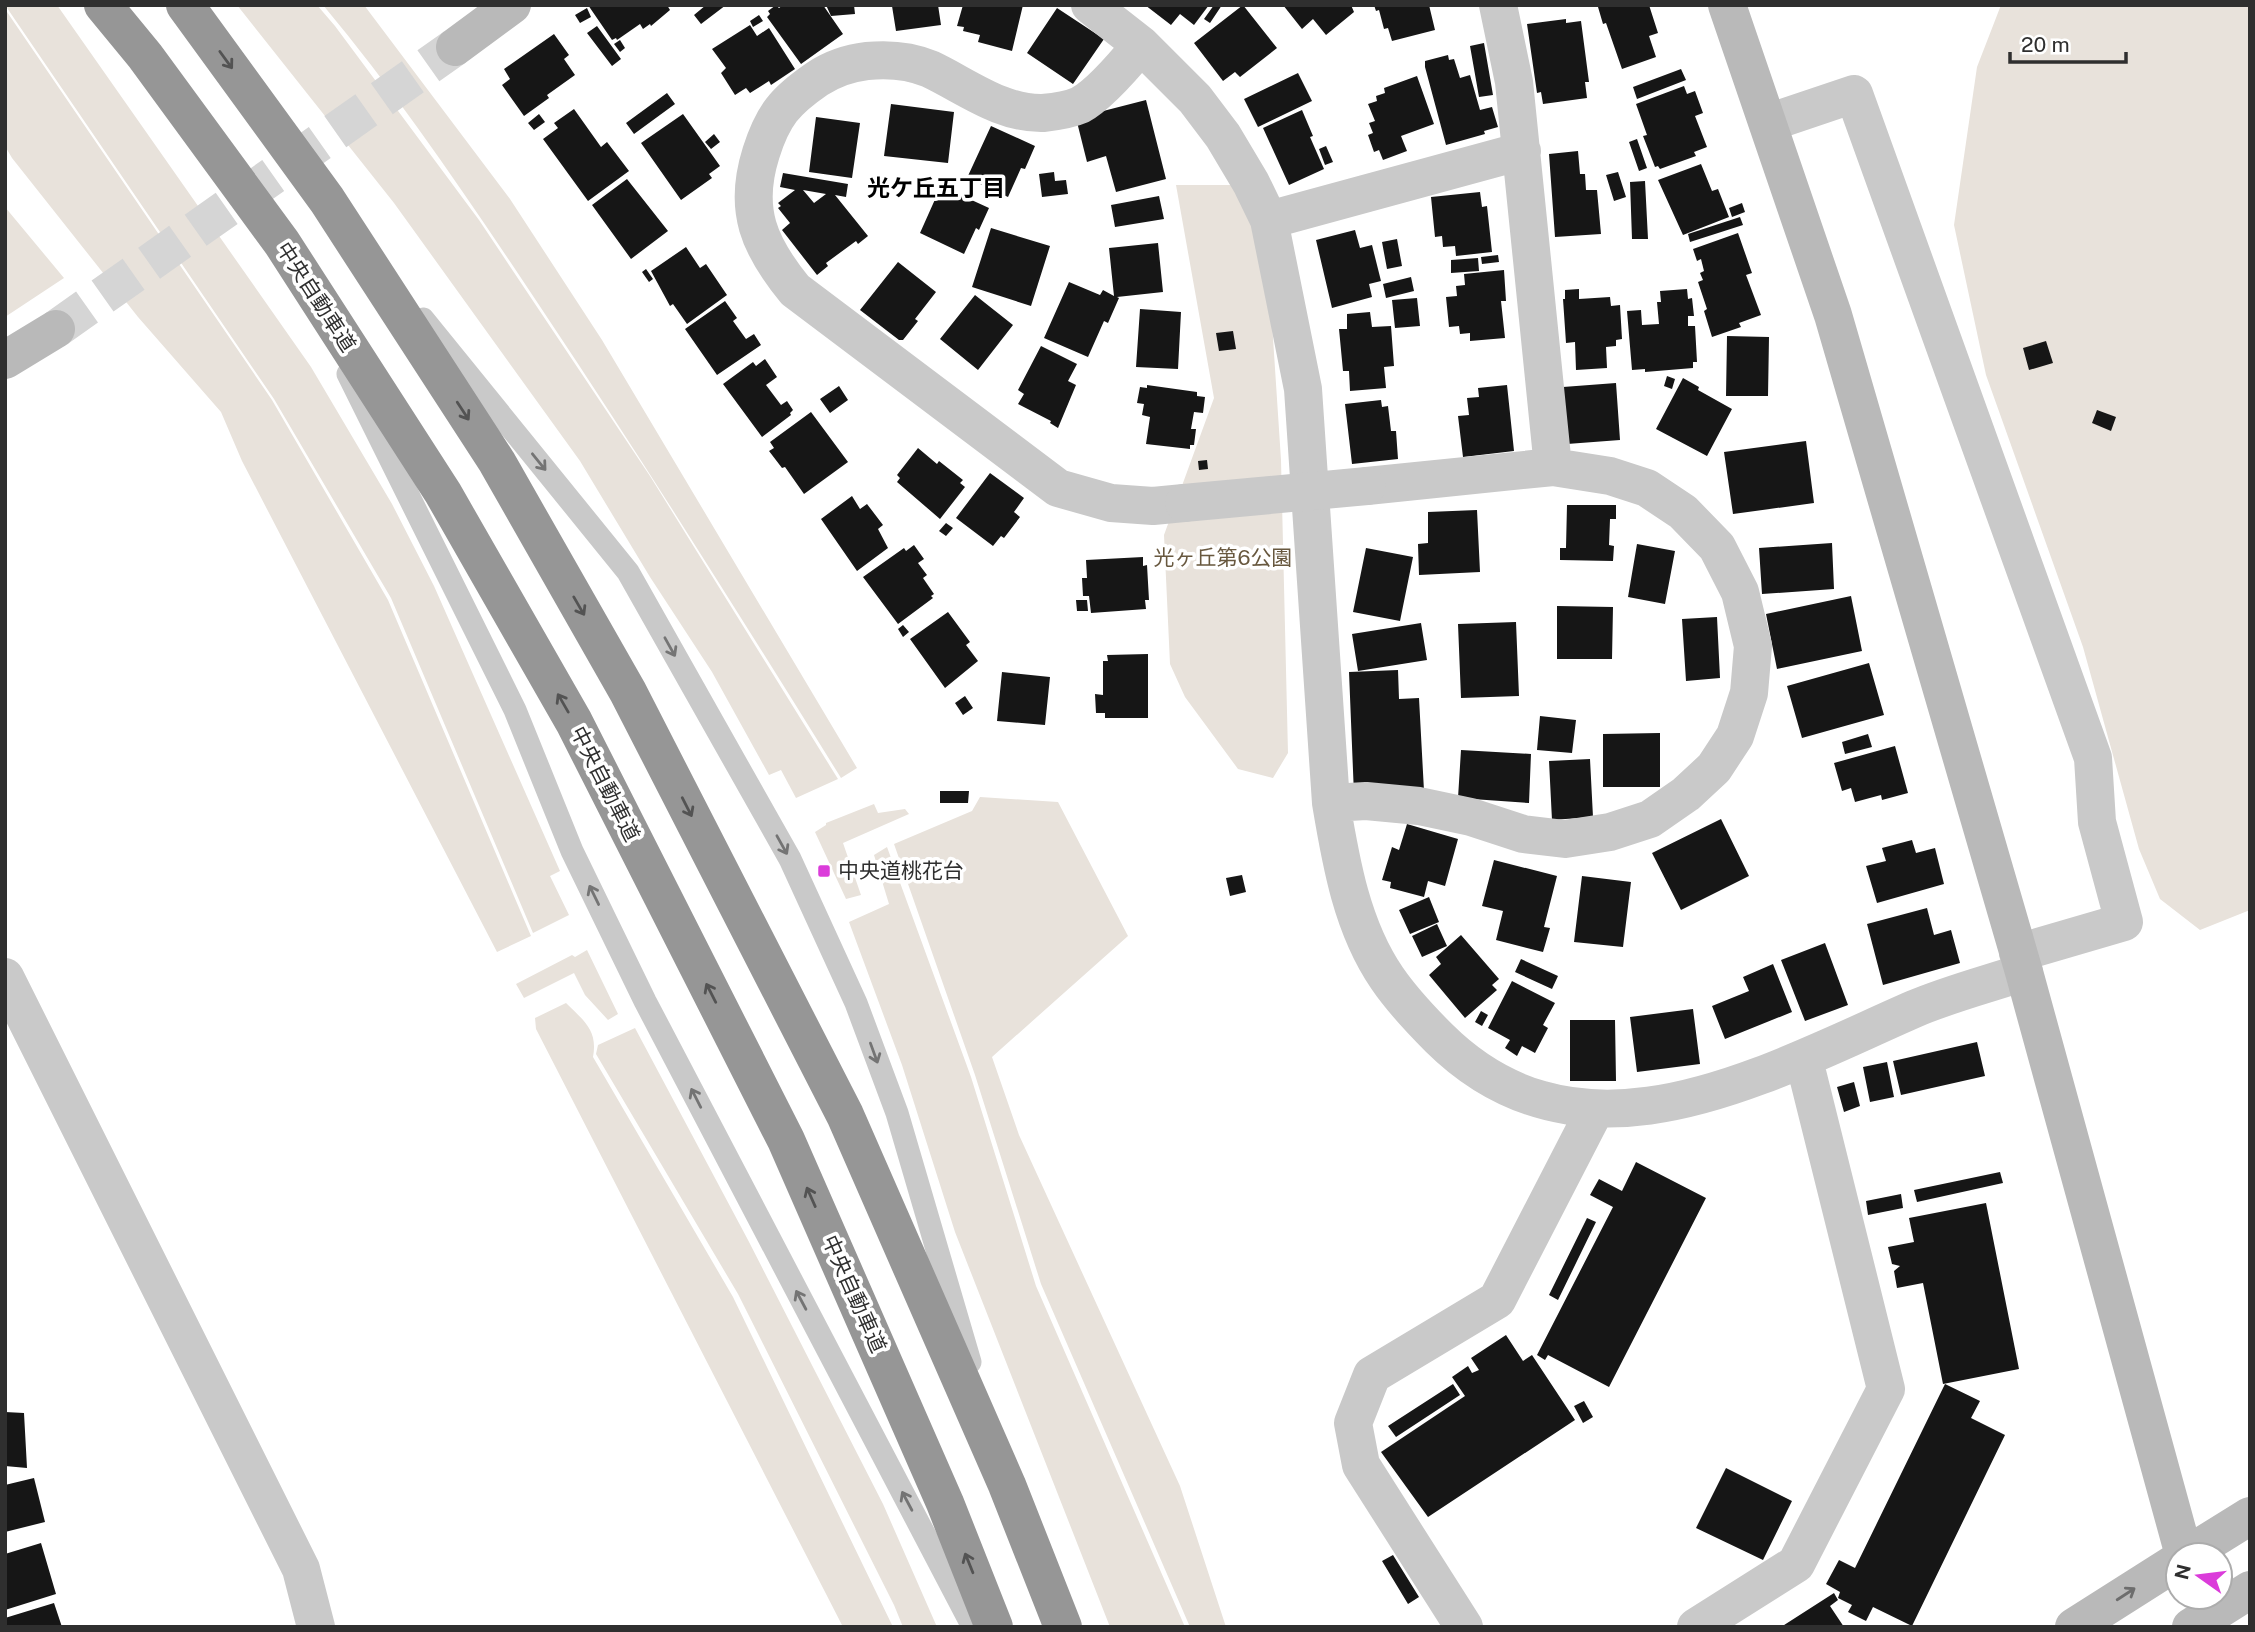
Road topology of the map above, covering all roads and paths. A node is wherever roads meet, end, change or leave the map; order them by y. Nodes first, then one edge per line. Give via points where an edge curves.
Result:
1 (103, 5) edge
2 (185, 5) edge
3 (512, 5) edge
4 (1090, 5) edge
5 (1727, 5) edge
6 (1507, 8) edge
7 (1141, 45) junction
8 (455, 47) tunnel mouth
9 (1768, 123) junction
10 (1522, 151) junction
11 (327, 200) junction
12 (1269, 220) junction
13 (282, 243) junction
14 (55, 328) tunnel mouth
15 (5, 360) edge
16 (1553, 467) junction
17 (1331, 803) junction
18 (2021, 963) junction
19 (5, 977) edge
20 (1804, 1060) junction
21 (1595, 1110) junction
22 (1007, 1485) junction
23 (2250, 1516) edge
24 (2181, 1541) edge
25 (2208, 1541) edge
26 (2164, 1569) edge
27 (2235, 1603) edge
28 (316, 1627) edge
29 (973, 1627) edge
30 (995, 1627) edge
31 (1063, 1627) edge
32 (1464, 1627) edge
33 (1696, 1627) edge
34 (2074, 1627) edge
35 (2191, 1627) edge

1 - 13 highway, 中央自動車道
2 -> 11 highway
3 - 8 street
4 - 7 street
5 - 9 street
6 - 10 street
7 - 12 street via 1195,99 1223,136
7 - 16 street, bridge via 1079,105 1043,113 1004,107 927,68 886,59 853,63 823,75 792,96 772,123 760,156 753,194 758,232 773,262 795,290 1058,488 1111,503 1153,506
9 - 18 street via 1833,315
9 - 18 street via 1854,94 2093,758 2097,822 2124,922
10 - 12 street
10 - 16 street
11 -> 22 highway via 497,463 628,692 845,1115
11 -> 22 lane via 628,572 790,859 856,1003 897,1113
12 - 17 street via 1303,389
29 -> 13 lane via 645,1001 572,851 515,710
30 -> 13 highway, 中央自動車道 via 786,1140 574,722 443,493
14 - 15 street
16 - 17 street via 1610,476 1647,488 1683,512 1717,547 1740,592 1752,646 1749,693 1728,747 1714,768 1686,794 1650,819 1565,839 1523,834 1419,806
17 - 21 street via 1341,861 1361,928 1386,977 1420,1019 1455,1054 1502,1086 1549,1103
18 - 20 street
18 - 24 street
19 - 28 street via 301,1569
20 - 21 street via 1728,1088 1668,1102
20 - 33 street via 1886,1389 1796,1564
21 - 32 street via 1497,1300 1372,1375 1353,1423 1362,1465
22 - 31 highway
23 - 25 street
34 -> 26 street
27 - 35 street

